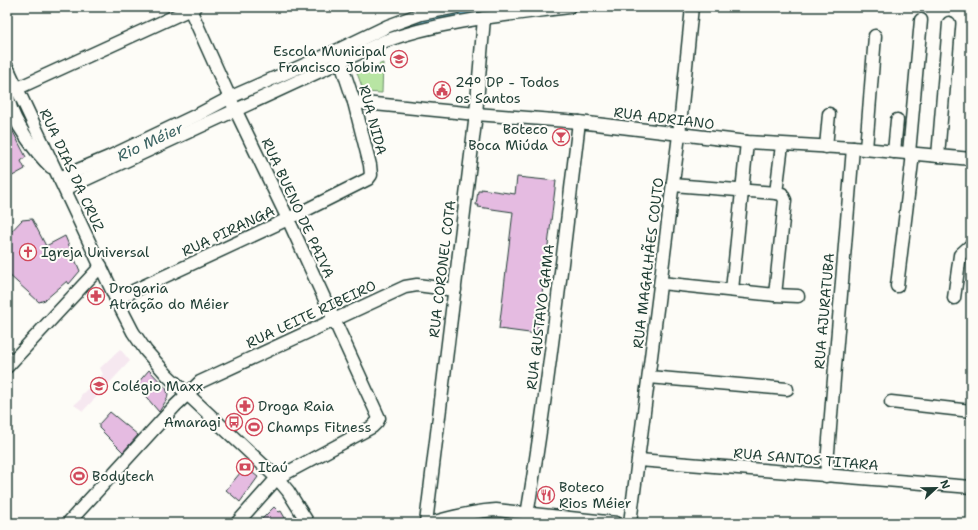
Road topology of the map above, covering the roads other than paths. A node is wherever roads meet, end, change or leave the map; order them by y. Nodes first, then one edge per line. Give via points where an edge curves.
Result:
1 (456, 7) edge
2 (569, 7) edge
3 (692, 7) edge
4 (191, 8) edge
5 (484, 18) junction
6 (922, 20) dead end
7 (949, 22) dead end
8 (875, 36) dead end
9 (338, 56) junction
10 (8, 69) edge
11 (18, 88) junction
12 (354, 102) junction
13 (233, 104) junction
14 (476, 114) junction
15 (829, 114) dead end
16 (896, 120) dead end
17 (579, 122) junction
18 (679, 135) junction
19 (747, 142) junction
20 (782, 145) junction
21 (826, 147) junction
22 (853, 148) junction
23 (866, 149) junction
24 (894, 152) junction
25 (911, 153) junction
26 (938, 156) junction
27 (971, 159) edge
28 (371, 175) joint
29 (60, 179) junction
30 (673, 185) junction
31 (741, 190) junction
32 (776, 193) junction
33 (288, 219) junction
34 (971, 245) edge
35 (101, 266) junction
36 (661, 283) junction
37 (897, 286) dead end
38 (454, 290) junction
39 (732, 290) junction
40 (775, 295) junction
41 (798, 296) dead end
42 (954, 298) dead end
43 (116, 299) junction
44 (334, 321) junction
45 (7, 367) edge
46 (649, 378) junction
47 (787, 389) dead end
48 (187, 394) junction
49 (891, 402) dead end
50 (971, 412) edge
51 (639, 460) junction
52 (826, 476) junction
53 (277, 478) junction
54 (971, 487) edge
55 (527, 514) junction
56 (68, 523) edge
57 (237, 523) edge
58 (308, 523) edge
59 (426, 523) edge
60 (431, 523) edge
61 (616, 523) edge
62 (630, 523) edge

1 - 9 street via 406,19
2 - 5 street
3 - 18 street, RUA MAGALHÃES COUTO
4 - 11 street
4 - 13 street, RUA BUENO DE PAIVA
5 - 9 street via 417,31
5 - 14 street, RUA CORONEL COTA
6 - 25 street
7 - 26 street
8 - 23 street
9 - 12 street, RUA NIDA
9 - 13 street
10 - 11 street, RUA DIAS DA CRUZ
10 - 29 street via 9,103 17,121 38,153
11 - 29 street, RUA DIAS DA CRUZ
12 - 14 street, RUA ADRIANO
12 - 28 street, RUA NIDA
13 - 29 street
13 - 33 street, RUA BUENO DE PAIVA
14 - 17 street, RUA ADRIANO
14 - 38 street, RUA CORONEL COTA
15 - 21 street
16 - 24 street
17 - 18 street, RUA ADRIANO
17 - 55 street, RUA GUSTAVO GAMA via 551,352
18 - 19 street, RUA ADRIANO
18 - 30 street, RUA MAGALHÃES COUTO
19 - 20 street, RUA ADRIANO
19 - 31 street
20 - 21 street, RUA ADRIANO
20 - 32 street
21 - 22 street, RUA ADRIANO
22 - 23 street, RUA ADRIANO
22 - 52 street, RUA AJURATUBA
23 - 24 street, RUA ADRIANO
24 - 25 street, RUA ADRIANO
25 - 26 street, RUA ADRIANO
25 - 37 street
26 - 27 street, RUA ADRIANO
28 - 33 street, RUA PIRANGA via 365,182
29 - 35 street, RUA DIAS DA CRUZ
30 - 31 street
30 - 36 street, RUA MAGALHÃES COUTO
31 - 32 street
31 - 39 street
32 - 40 street via 782,194 785,200
33 - 43 street, RUA PIRANGA
33 - 44 street, RUA BUENO DE PAIVA
34 - 42 street via 960,255
35 - 43 street, RUA DIAS DA CRUZ
35 - 45 street
36 - 39 street
36 - 46 street, RUA MAGALHÃES COUTO
38 - 44 street, RUA LEITE RIBEIRO via 412,285
38 - 59 street, RUA CORONEL COTA
39 - 40 street
40 - 41 street
43 - 48 street, RUA DIAS DA CRUZ via 146,350
44 - 48 street, RUA LEITE RIBEIRO via 204,380
44 - 53 street, RUA BUENO DE PAIVA via 378,414 378,422
46 - 47 street
46 - 51 street, RUA MAGALHÃES COUTO
48 - 53 street, RUA DIAS DA CRUZ
48 - 56 street, RUA LEITE RIBEIRO
49 - 50 street
51 - 52 street, RUA SANTOS TITARA
51 - 62 street, RUA MAGALHÃES COUTO
52 - 54 street, RUA SANTOS TITARA
53 - 57 street
53 - 58 street, RUA DIAS DA CRUZ via 292,496
55 - 60 street via 483,510
55 - 61 street

